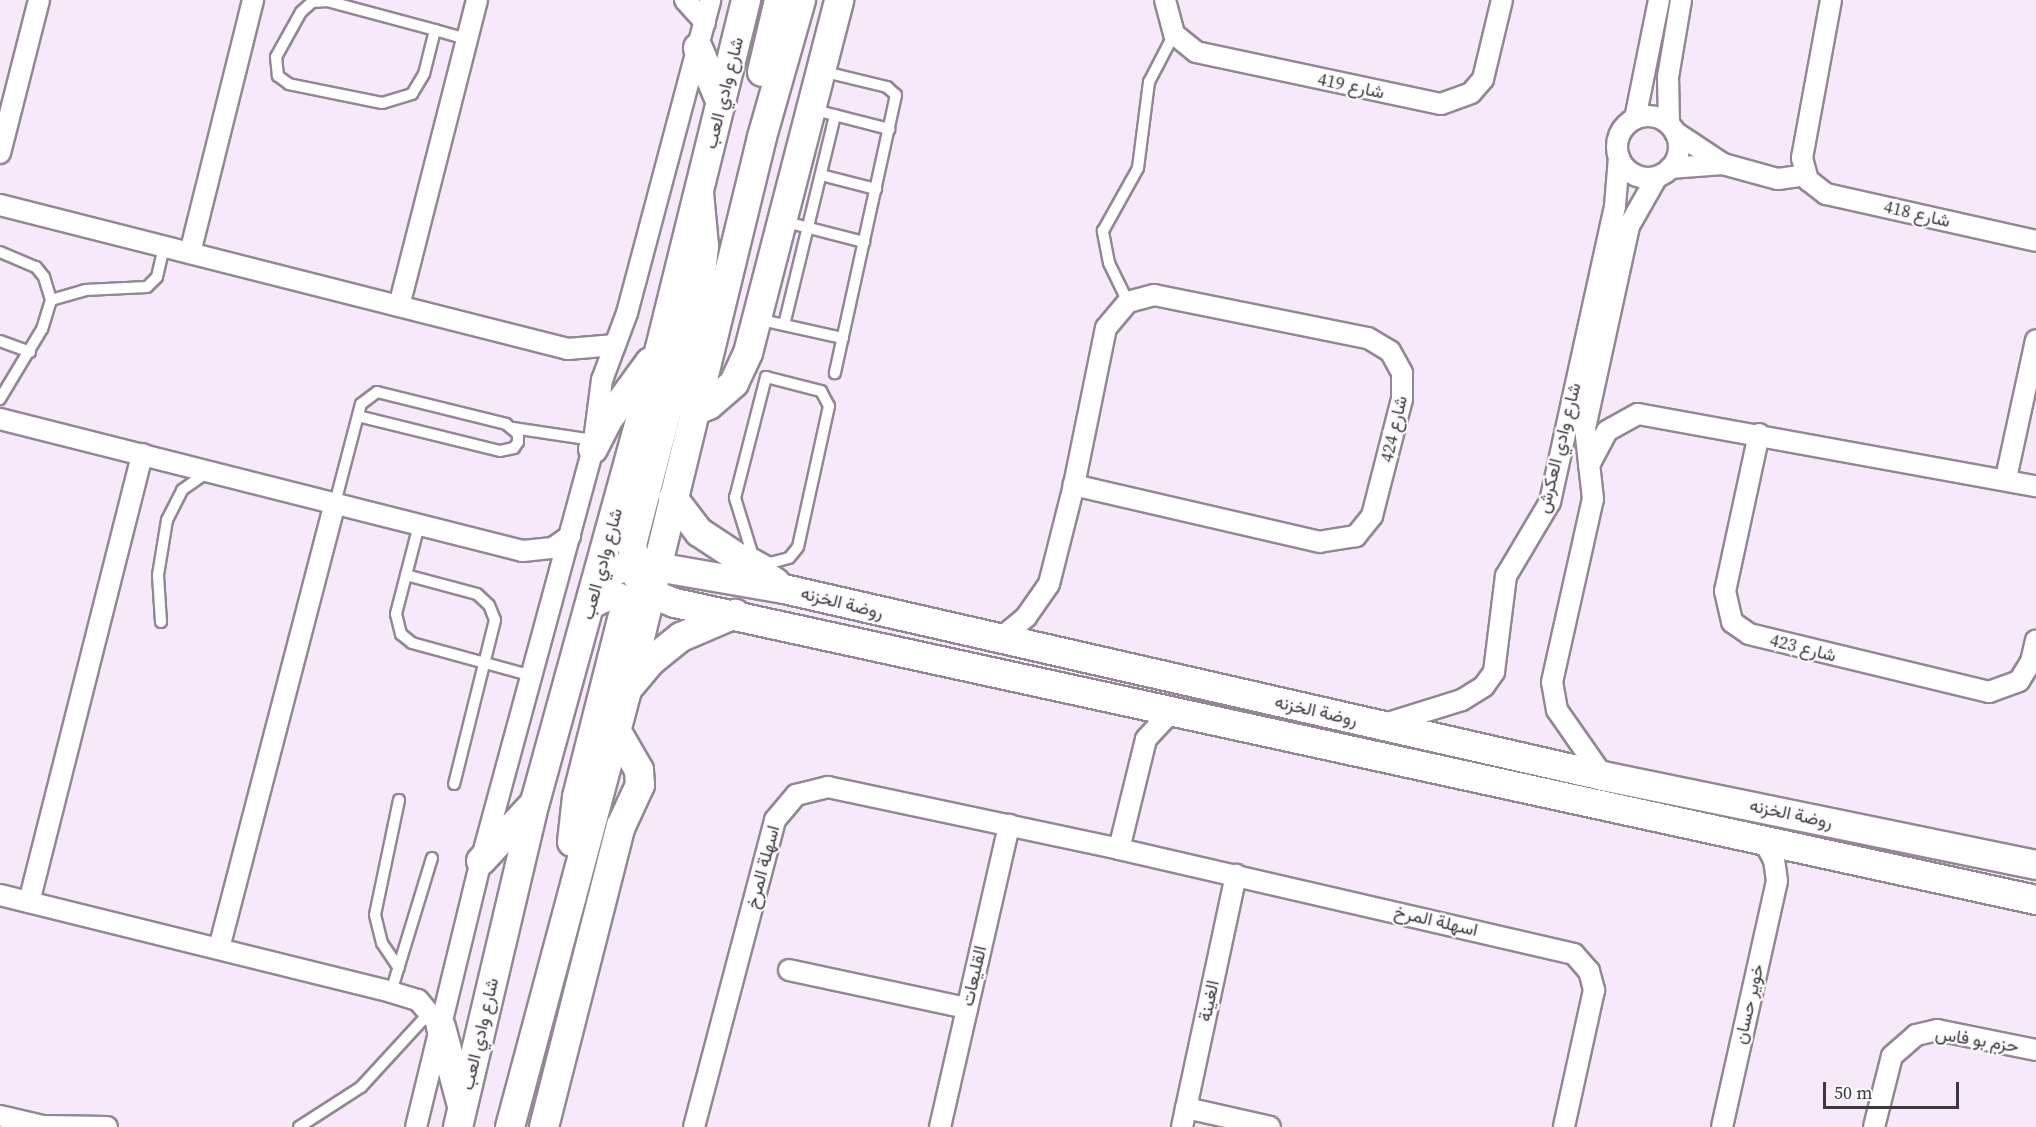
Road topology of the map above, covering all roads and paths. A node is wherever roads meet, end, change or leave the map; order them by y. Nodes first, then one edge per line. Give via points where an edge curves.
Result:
1 (39, 0) edge
2 (254, 0) edge
3 (477, 0) edge
4 (685, 0) edge
5 (710, 0) edge
6 (746, 0) edge
7 (779, 0) edge
8 (801, 0) edge
9 (839, 0) edge
10 (1165, 0) edge
11 (1502, 0) edge
12 (1659, 0) edge
13 (1681, 0) edge
14 (1832, 0) edge
15 (435, 30) junction
16 (1174, 34) junction
17 (702, 35) junction
18 (467, 39) junction
19 (821, 71) junction
20 (722, 103) junction
21 (823, 112) junction
22 (1635, 119) junction
23 (1672, 128) junction
24 (889, 129) junction
25 (762, 137) junction
26 (0, 153) edge
27 (1619, 157) junction
28 (1723, 164) junction
29 (1663, 172) junction
30 (821, 175) junction
31 (1806, 175) junction
32 (876, 189) junction
33 (699, 193) junction
34 (0, 204) edge
35 (795, 224) junction
36 (2036, 241) edge
37 (864, 243) junction
38 (164, 246) junction
39 (0, 252) edge
40 (190, 253) junction
41 (51, 300) junction
42 (1128, 302) junction
43 (399, 306) junction
44 (770, 322) junction
45 (843, 338) junction
46 (0, 340) edge
47 (2036, 340) edge
48 (615, 345) junction
49 (660, 348) junction
50 (568, 350) junction
51 (30, 352) junction
52 (835, 373) dead end
53 (754, 374) junction
54 (602, 380) junction
55 (0, 399) edge
56 (694, 411) junction
57 (358, 416) junction
58 (0, 419) edge
59 (513, 428) junction
60 (1759, 434) junction
61 (593, 445) junction
62 (142, 454) junction
63 (1589, 465) junction
64 (214, 469) junction
65 (2006, 478) junction
66 (1074, 485) junction
67 (2036, 486) edge
68 (673, 498) junction
69 (335, 503) junction
70 (419, 525) junction
71 (570, 536) junction
72 (523, 551) junction
73 (406, 575) junction
74 (646, 575) junction
75 (558, 582) junction
76 (784, 589) junction
77 (595, 591) junction
78 (1033, 609) junction
79 (735, 615) junction
80 (161, 622) dead end
81 (928, 625) junction
82 (1001, 638) junction
83 (2036, 641) edge
84 (1046, 648) junction
85 (922, 655) junction
86 (486, 663) junction
87 (534, 676) junction
88 (627, 691) junction
89 (1130, 700) junction
90 (1174, 709) junction
91 (1378, 725) junction
92 (616, 730) junction
93 (1146, 739) junction
94 (1603, 776) junction
95 (454, 784) dead end
96 (399, 801) dead end
97 (535, 802) junction
98 (1009, 825) junction
99 (1764, 841) junction
100 (1119, 849) junction
101 (1805, 850) junction
102 (432, 858) dead end
103 (481, 861) junction
104 (2036, 865) edge
105 (1236, 875) junction
106 (1776, 881) junction
107 (574, 889) junction
108 (0, 895) edge
109 (2036, 900) edge
110 (29, 902) junction
111 (219, 948) junction
112 (399, 968) junction
113 (789, 970) dead end
114 (452, 986) junction
115 (392, 992) junction
116 (967, 1008) junction
117 (430, 1013) junction
118 (2036, 1050) edge
119 (0, 1116) edge
120 (460, 1118) edge
121 (1184, 1118) edge
122 (58, 1127) edge
123 (107, 1127) edge
124 (299, 1127) edge
125 (416, 1127) edge
126 (510, 1127) edge
127 (544, 1127) edge
128 (694, 1127) edge
129 (940, 1127) edge
130 (1270, 1127) edge
131 (1564, 1127) edge
132 (1722, 1127) edge
133 (1874, 1127) edge

1 - 26 street
2 - 40 street
3 - 18 street
4 - 17 street
5 - 17 street
6 - 20 street, شارع وادي العب
7 - 25 street via 761,76
8 - 25 street
9 - 19 street
10 - 16 street
11 - 16 street, شارع 419 via 1483,79 1471,93 1441,104 1203,54
12 - 22 street
13 - 23 street via 1668,77
14 - 31 street via 1802,158
15 - 15 lane via 319,0 301,12 278,50 275,70 289,84 382,103 398,101 422,82
15 - 18 lane
16 - 42 lane via 1149,82 1138,168 1103,231 1109,263
17 - 20 street
17 - 48 street
18 - 43 street
19 - 21 street
19 - 24 lane via 895,91
20 - 33 street, شارع وادي العب
21 - 24 lane
21 - 30 lane
21 - 35 street
22 - 23 street via 1653,116
22 - 27 street via 1618,139
23 - 28 street
23 - 29 street via 1678,151
24 - 32 lane
25 - 56 street
27 - 29 street via 1630,172
27 - 91 street, شارع وادي العكرش via 1615,206 1551,495 1545,515 1512,562 1504,583 1494,672 1484,686 1462,700
28 - 29 street
28 - 31 street via 1778,179
29 - 63 street via 1629,226 1585,428
30 - 32 lane
30 - 35 lane
31 - 36 street, شارع 418 via 1827,194
32 - 37 lane
33 - 49 street, شارع وادي العب
33 - 74 street via 704,246 700,282 634,533
34 - 38 street
35 - 37 lane
35 - 44 street
37 - 45 lane
38 - 40 street
38 - 41 lane via 157,277 147,287 85,290
39 - 41 lane via 36,267 44,277
40 - 43 street
41 - 51 lane
42 - 66 street via 1106,328
42 - 66 street, شارع 424 via 1154,295 1170,296 1368,338 1390,351 1404,386 1372,516 1356,536 1332,544
43 - 50 street
44 - 45 lane
44 - 53 street
45 - 52 lane
46 - 51 lane
47 - 65 street
48 - 50 street
48 - 54 street
49 - 61 street
49 - 77 street, شارع وادي العب
50 - 54 street
51 - 55 lane
53 - 53 lane via 821,391 830,406 798,547 789,558 770,563 752,553 735,498
53 - 56 street
54 - 61 street
56 - 68 street
57 - 59 lane via 365,398 382,392
57 - 59 lane via 500,451 514,448 518,434
57 - 69 lane
58 - 62 street
59 - 61 lane
60 - 63 street via 1638,414 1607,431
60 - 65 street
60 - 83 street, شارع 423 via 1725,591 1732,622 1760,637 1989,692 2019,681 2031,662
61 - 71 street
62 - 64 street
62 - 110 street
63 - 94 street via 1593,499 1553,672 1552,694 1564,722
64 - 69 street
64 - 80 lane via 182,490 170,511 158,574
65 - 67 street
66 - 78 street via 1052,576
68 - 74 street
68 - 76 street via 699,532
69 - 70 street
69 - 111 street
70 - 72 street
70 - 73 lane
71 - 72 street via 543,551
71 - 75 street
72 - 75 street via 543,564
73 - 86 lane via 477,594 489,605 495,628
73 - 86 lane via 396,614 401,634 412,644
74 - 76 street, روضة الخزنه
74 - 77 street
74 - 79 street, روضة الخزنه
74 - 88 street
75 - 87 street
76 - 81 street, روضة الخزنه
77 - 97 street, شارع وادي العب
77 - 107 street via 622,599 624,611 577,797
78 - 82 street
78 - 84 street via 1036,634
79 - 85 street, روضة الخزنه
79 - 88 street via 674,642
81 - 82 street, روضة الخزنه
81 - 85 street
82 - 84 street, روضة الخزنه
84 - 91 street, روضة الخزنه
85 - 89 street, روضة الخزنه
86 - 87 lane
86 - 95 lane
87 - 103 street
88 - 92 street
89 - 90 street, روضة الخزنه
89 - 93 street
90 - 93 street
90 - 99 street, روضة الخزنه
91 - 94 street, روضة الخزنه
92 - 107 street
92 - 127 street via 639,770 640,785 621,826
93 - 100 street
94 - 104 street, روضة الخزنه
96 - 112 lane via 375,915 382,943
97 - 103 street
97 - 120 street, شارع وادي العب
98 - 100 street, اسهلة المرخ
98 - 116 street, القليعات
98 - 128 street, اسهلة المرخ via 828,787 806,790 787,801 775,820
99 - 101 street, روضة الخزنه
99 - 106 street, خوير حسان via 1774,860
100 - 105 street, اسهلة المرخ
101 - 106 street
101 - 109 street, روضة الخزنه
102 - 112 lane
103 - 114 street
105 - 121 street, الغينة
105 - 131 street, اسهلة المرخ via 1574,954 1589,971 1594,990
106 - 132 street, خوير حسان
107 - 126 street
108 - 110 street
110 - 111 street
111 - 115 street
112 - 115 lane
113 - 116 street
114 - 117 street
114 - 117 street
115 - 117 street
116 - 129 street, القليعات
117 - 120 street
117 - 124 lane via 361,1087
117 - 125 street
118 - 133 street, حزم بو فاس via 1937,1030 1916,1035 1892,1056
119 - 122 street
121 - 130 street
122 - 123 street via 79,1123

